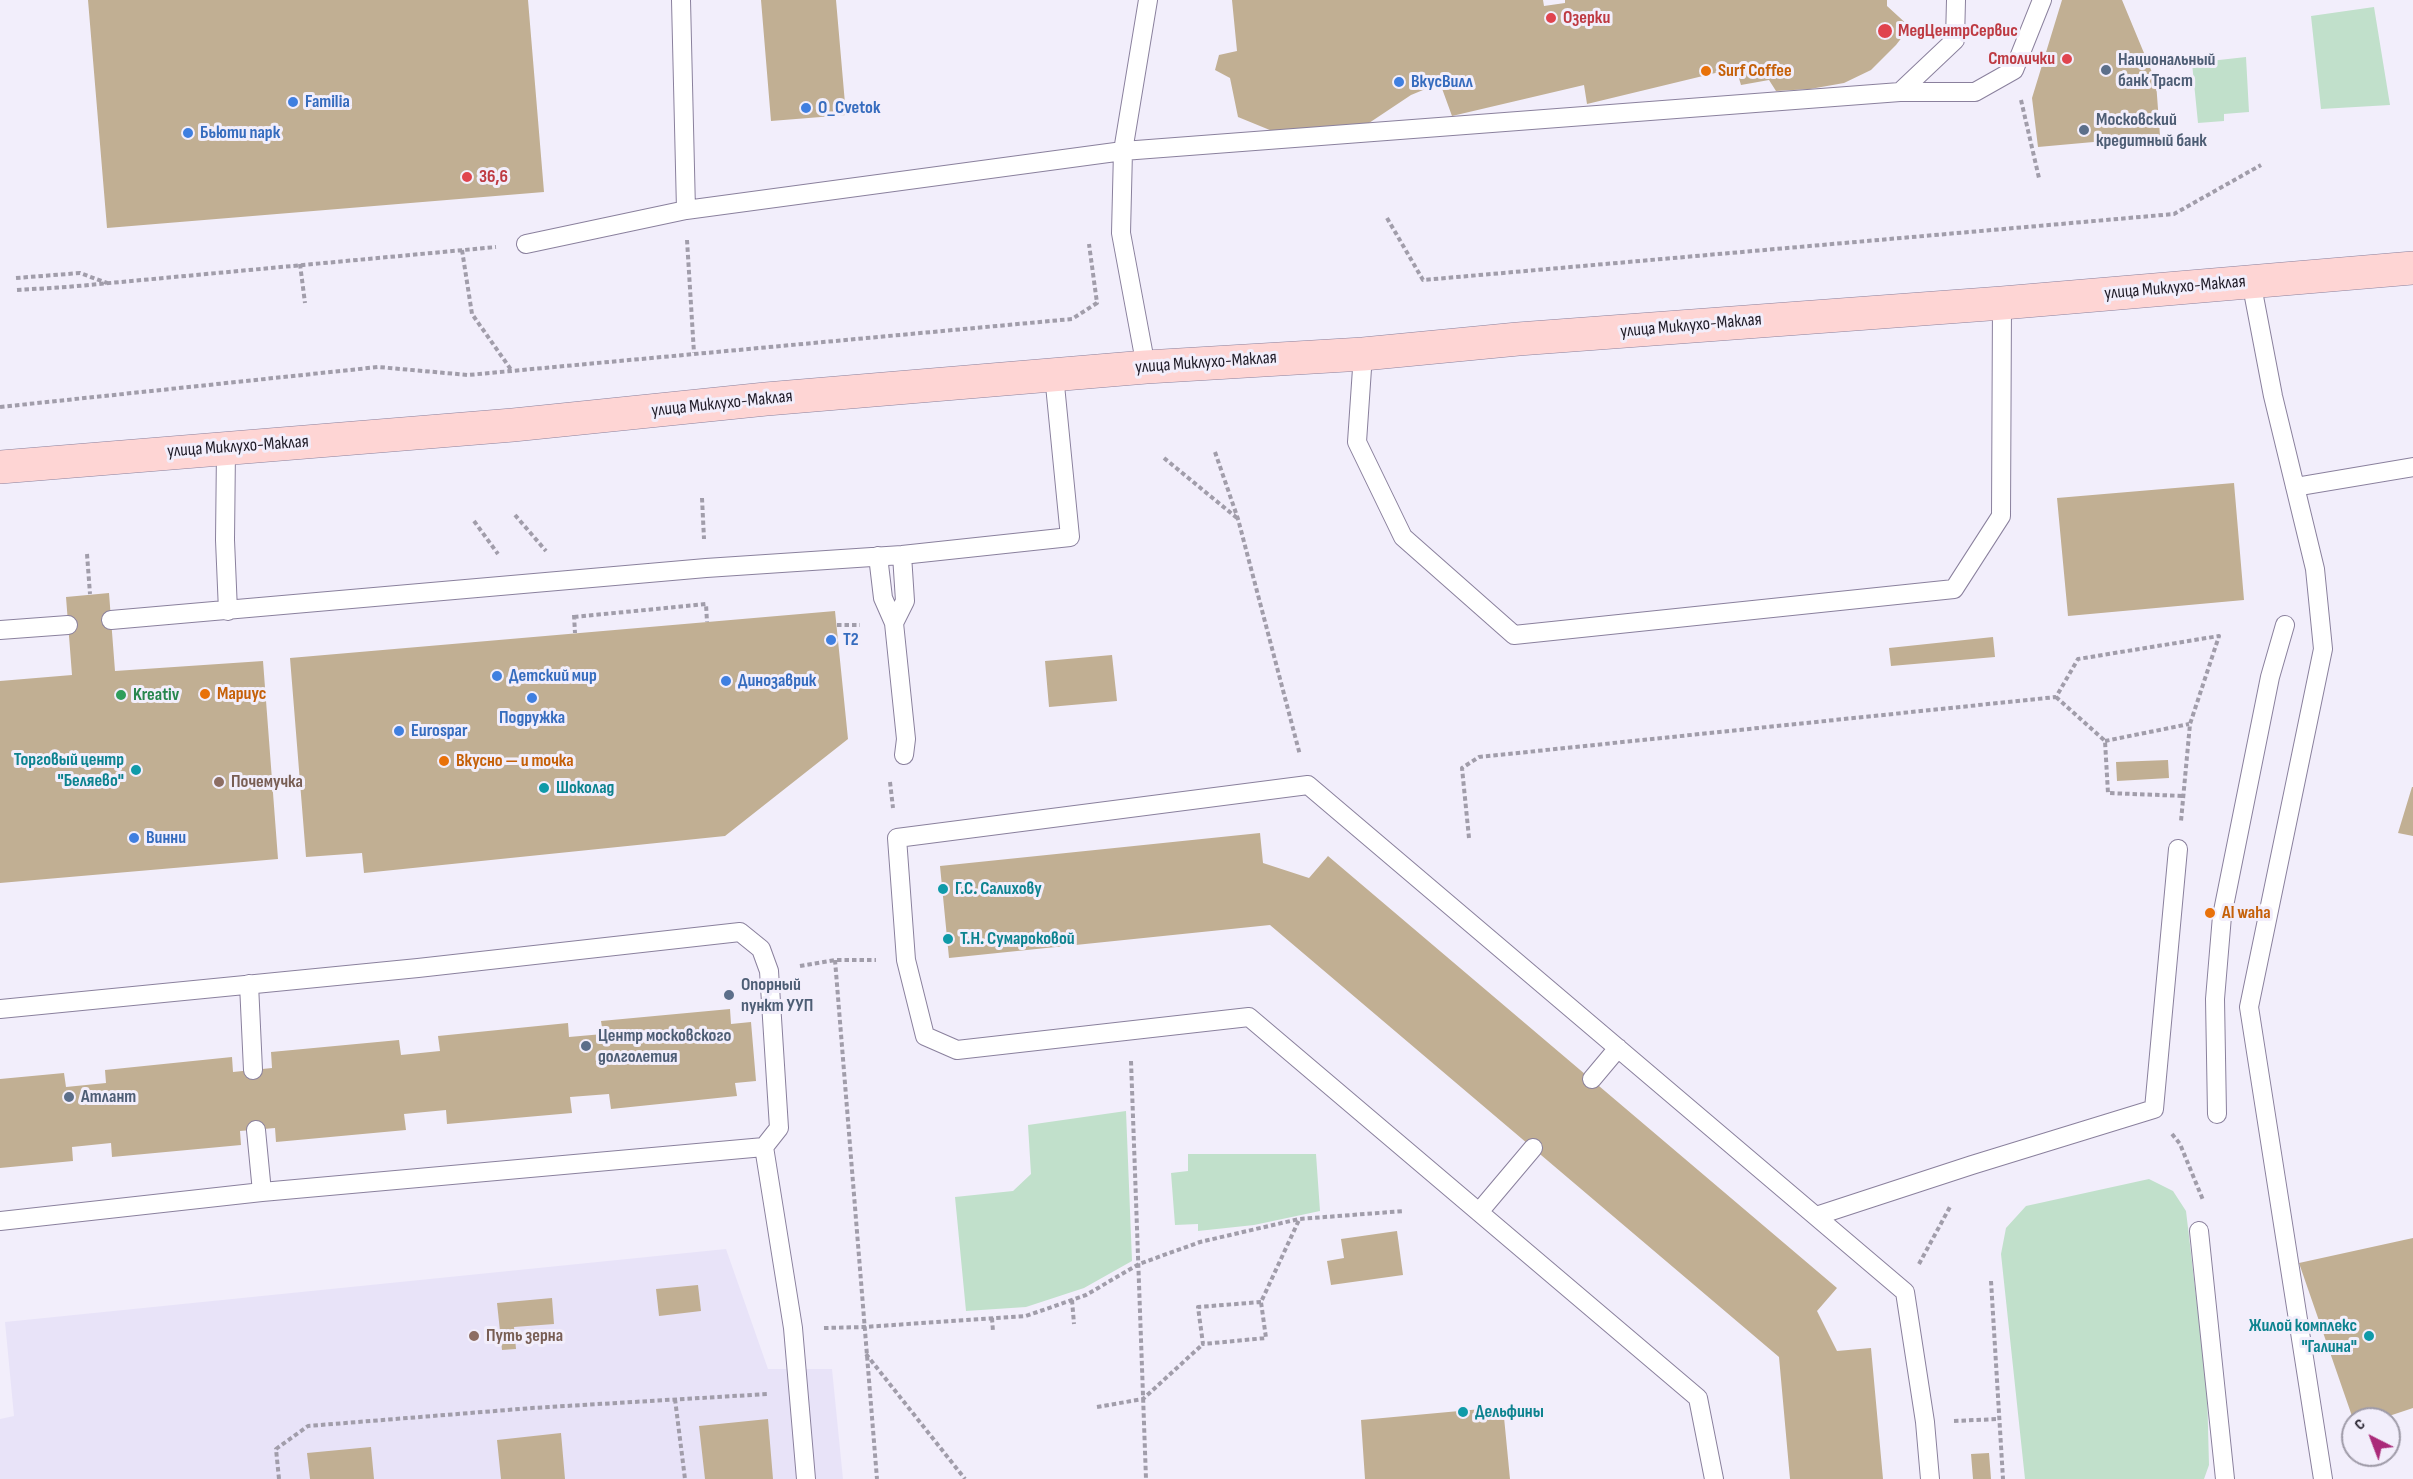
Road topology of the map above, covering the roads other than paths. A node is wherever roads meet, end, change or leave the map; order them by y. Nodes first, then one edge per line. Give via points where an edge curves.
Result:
1 (681, 0) edge
2 (1148, 0) edge
3 (1956, 0) edge
4 (2042, 0) edge
5 (1900, 92) junction
6 (1123, 150) junction
7 (686, 210) junction
8 (526, 244) road end
9 (2413, 267) edge
10 (2251, 281) junction
11 (2002, 303) junction
12 (1363, 354) junction
13 (1146, 367) junction
14 (1054, 375) junction
15 (226, 449) junction
16 (0, 467) edge
17 (2413, 467) edge
18 (2295, 487) junction
19 (902, 555) junction
20 (878, 556) junction
21 (228, 611) junction
22 (111, 620) dead end
23 (894, 623) junction
24 (68, 625) dead end
25 (2285, 625) dead end
26 (0, 630) edge
27 (904, 755) road end
28 (2178, 849) dead end
29 (249, 984) junction
30 (0, 1009) edge
31 (1618, 1048) junction
32 (253, 1070) dead end
33 (1592, 1079) dead end
34 (2217, 1114) dead end
35 (256, 1130) dead end
36 (764, 1147) junction
37 (1533, 1148) dead end
38 (262, 1192) junction
39 (1479, 1212) junction
40 (1816, 1216) junction
41 (0, 1221) edge
42 (2199, 1231) dead end
43 (806, 1479) edge
44 (1714, 1479) edge
45 (1930, 1479) edge
46 (2225, 1479) edge
47 (2323, 1479) edge

1 - 7 lane
2 - 6 lane
3 - 5 lane via 1955,40
4 - 5 lane via 2014,70 1975,92
5 - 6 lane
6 - 7 lane
6 - 13 lane via 1121,233
7 - 8 lane
9 - 10 main road, улица Миклухо-Маклая
10 - 11 main road, улица Миклухо-Маклая
10 - 18 lane
11 - 12 main road, улица Миклухо-Маклая
11 - 12 lane via 2001,516 1954,590 1514,635 1403,537 1357,442
12 - 13 main road, улица Миклухо-Маклая
13 - 14 main road, улица Миклухо-Маклая
14 - 15 main road, улица Миклухо-Маклая
14 - 19 lane via 1070,537
15 - 16 main road, улица Миклухо-Маклая
15 - 21 lane
17 - 18 lane
18 - 47 lane via 2315,570 2323,649 2249,1007
19 - 20 lane
19 - 23 lane via 905,601
20 - 21 lane
20 - 23 lane via 883,598
21 - 22 lane
23 - 27 lane via 906,739
24 - 26 lane
25 - 34 lane via 2270,677 2222,916 2215,999
28 - 40 lane via 2154,1109
29 - 30 lane
29 - 32 lane
29 - 36 lane via 740,932 761,949 769,971 779,1128
31 - 33 lane
31 - 39 lane via 1308,785 897,838 906,960 925,1036 957,1050 1249,1017
31 - 40 lane
35 - 38 lane
36 - 38 lane
36 - 43 lane via 794,1328
37 - 39 lane
38 - 41 lane
39 - 44 lane via 1698,1398
40 - 45 lane via 1905,1292
42 - 46 lane

